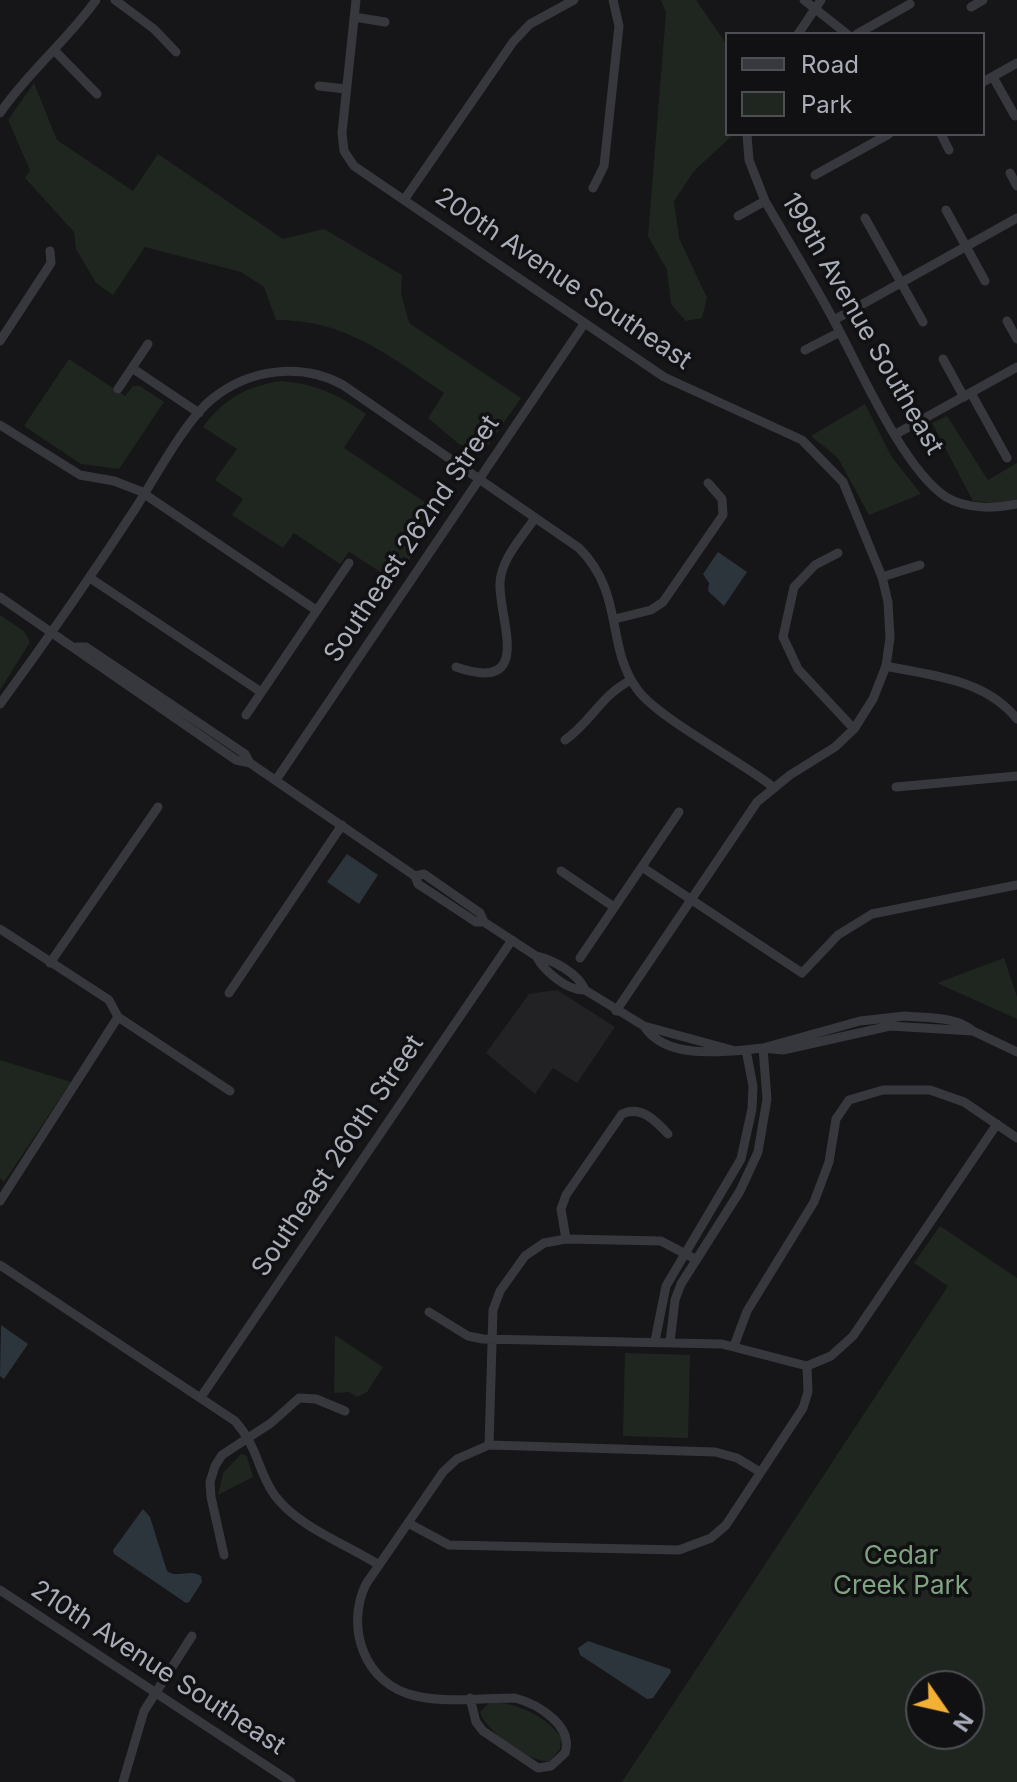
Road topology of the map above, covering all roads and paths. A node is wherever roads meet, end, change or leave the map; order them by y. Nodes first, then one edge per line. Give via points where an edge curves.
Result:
1 (96, 0) edge
2 (115, 0) edge
3 (356, 0) edge
4 (574, 0) edge
5 (613, 0) edge
6 (804, 0) edge
7 (983, 0) edge
8 (818, 4) edge
9 (910, 4) dead end
10 (971, 7) dead end
11 (354, 17) junction
12 (385, 22) dead end
13 (799, 32) edge
14 (845, 32) edge
15 (861, 32) edge
16 (55, 51) junction
17 (176, 52) dead end
18 (1017, 63) edge
19 (993, 77) junction
20 (985, 81) edge
21 (319, 86) dead end
22 (346, 89) junction
23 (97, 94) dead end
24 (0, 113) edge
25 (1015, 116) dead end
26 (885, 136) edge
27 (942, 136) edge
28 (747, 139) edge
29 (949, 150) dead end
30 (1010, 173) dead end
31 (815, 175) dead end
32 (1017, 186) edge
33 (593, 188) dead end
34 (404, 200) junction
35 (765, 201) junction
36 (946, 210) dead end
37 (738, 216) dead end
38 (865, 218) dead end
39 (1017, 218) edge
40 (966, 246) junction
41 (50, 251) dead end
42 (985, 281) dead end
43 (901, 282) junction
44 (834, 320) junction
45 (1007, 321) dead end
46 (923, 322) dead end
47 (584, 324) junction
48 (840, 332) junction
49 (1017, 339) edge
50 (0, 341) edge
51 (148, 344) dead end
52 (805, 350) dead end
53 (943, 359) dead end
54 (1017, 367) edge
55 (132, 368) junction
56 (118, 389) dead end
57 (967, 395) junction
58 (199, 413) junction
59 (0, 425) edge
60 (896, 434) junction
61 (1007, 458) dead end
62 (479, 479) junction
63 (708, 483) dead end
64 (144, 494) junction
65 (1017, 504) edge
66 (535, 518) junction
67 (838, 553) dead end
68 (349, 563) dead end
69 (920, 565) dead end
70 (882, 577) junction
71 (90, 578) junction
72 (0, 597) edge
73 (316, 610) junction
74 (615, 619) junction
75 (52, 631) junction
76 (886, 666) junction
77 (456, 667) dead end
78 (631, 680) junction
79 (261, 692) junction
80 (0, 704) edge
81 (246, 715) dead end
82 (1017, 719) edge
83 (854, 729) junction
84 (565, 740) dead end
85 (1017, 776) edge
86 (276, 780) junction
87 (773, 787) junction
88 (896, 787) dead end
89 (158, 807) dead end
90 (679, 812) dead end
91 (342, 825) junction
92 (642, 867) junction
93 (561, 871) dead end
94 (1017, 885) edge
95 (691, 901) junction
96 (614, 907) junction
97 (0, 929) edge
98 (512, 940) junction
99 (580, 958) dead end
100 (50, 963) junction
101 (229, 993) dead end
102 (616, 1011) junction
103 (118, 1017) junction
104 (763, 1048) junction
105 (746, 1050) junction
106 (1017, 1052) edge
107 (230, 1091) dead end
108 (997, 1124) junction
109 (668, 1134) dead end
110 (1017, 1138) edge
111 (0, 1201) edge
112 (566, 1239) junction
113 (686, 1252) junction
114 (695, 1259) junction
115 (0, 1265) edge
116 (429, 1312) dead end
117 (490, 1339) junction
118 (655, 1341) junction
119 (670, 1342) junction
120 (734, 1346) junction
121 (807, 1366) junction
122 (201, 1397) junction
123 (345, 1411) dead end
124 (248, 1435) junction
125 (489, 1445) junction
126 (760, 1472) junction
127 (408, 1523) junction
128 (224, 1555) dead end
129 (379, 1565) junction
130 (0, 1590) edge
131 (192, 1636) dead end
132 (155, 1693) junction
133 (470, 1698) junction
134 (123, 1782) edge
135 (291, 1782) edge

1 - 16 street
2 - 17 street
3 - 11 street
4 - 34 street via 530,24 513,42
5 - 33 street via 619,26 604,166
6 - 8 street
7 - 10 street
8 - 13 street
8 - 14 street
9 - 15 street
11 - 12 street
11 - 22 street
16 - 23 street
16 - 24 street via 20,84
18 - 19 street
19 - 20 street
19 - 25 street
21 - 22 street
22 - 34 street, 200th Avenue Southeast via 344,151 354,166
26 - 31 street
27 - 29 street
28 - 35 street, 199th Avenue Southeast
30 - 32 street
34 - 47 street, 200th Avenue Southeast
35 - 37 street
35 - 44 street, 199th Avenue Southeast
36 - 40 street
38 - 43 street
39 - 40 street
40 - 42 street
40 - 43 street
41 - 50 street via 51,263
43 - 44 street
43 - 46 street
44 - 48 street, 199th Avenue Southeast
45 - 49 street
47 - 62 street, Southeast 262nd Street
47 - 70 street, 200th Avenue Southeast via 679,385 786,430 810,446 850,494
48 - 52 street
48 - 60 street, 199th Avenue Southeast
51 - 55 street
53 - 57 street
54 - 57 street
55 - 56 street
55 - 58 street
57 - 60 street
57 - 61 street
58 - 62 street via 235,384 272,372 308,373 335,381
58 - 64 street
59 - 64 street via 80,475 129,485
60 - 65 street, 199th Avenue Southeast via 946,497 966,505
62 - 66 street
62 - 86 street, Southeast 262nd Street
63 - 74 street via 722,499 723,515 667,597 651,610
64 - 71 street
64 - 73 street
66 - 74 street via 591,560 610,594
66 - 77 street via 508,557 500,583 507,654 497,668 484,673
67 - 83 street via 815,565 794,587 783,637 798,669
68 - 73 street
69 - 70 street
70 - 76 street, 200th Avenue Southeast via 888,602
71 - 75 street
71 - 79 street
72 - 75 street
73 - 79 street
74 - 78 street
75 - 80 street
75 - 86 street via 236,760
76 - 82 street via 972,685 1008,707
76 - 83 street
78 - 84 street via 601,699
78 - 87 street via 650,702
79 - 81 street
83 - 87 street
85 - 88 street
86 - 91 street
87 - 95 street via 745,817
89 - 100 street
90 - 92 street
91 - 98 street via 415,876 418,884
91 - 101 street
92 - 95 street
92 - 96 street
93 - 96 street
94 - 95 street via 872,914 838,935 802,973
95 - 102 street
96 - 99 street
97 - 100 street
98 - 102 street via 581,980 585,990
98 - 122 street, Southeast 260th Street
100 - 103 street via 109,1000
102 - 105 street via 644,1026
103 - 107 street
103 - 111 street
104 - 105 street
104 - 106 street via 895,1016 966,1025
104 - 114 street via 767,1099 758,1152 740,1191
105 - 113 street via 752,1109 741,1159
108 - 110 street
108 - 120 street via 964,1102 914,1087 855,1096 843,1106 814,1202 747,1311
108 - 121 street via 853,1336 831,1356
109 - 112 street via 639,1111 622,1114 566,1195 561,1209
112 - 113 street via 661,1241
112 - 117 street via 544,1243 525,1256 495,1301
113 - 114 street
113 - 118 street via 660,1300
114 - 119 street via 675,1300
115 - 122 street
116 - 117 street via 468,1336
117 - 118 street
117 - 125 street
118 - 119 street
119 - 120 street
120 - 121 street
121 - 126 street via 803,1408
122 - 124 street
123 - 124 street via 299,1398
124 - 128 street via 222,1455 210,1482
124 - 129 street via 285,1509
125 - 126 street via 715,1452
125 - 127 street via 457,1459 443,1472
126 - 127 street via 726,1525 711,1538 679,1550 449,1545
127 - 129 street
129 - 133 street via 356,1604 359,1644 368,1663 398,1690 417,1697
130 - 132 street, 210th Avenue Southeast
131 - 132 street
132 - 134 street via 134,1738
132 - 135 street, 210th Avenue Southeast
133 - 133 street via 525,1701 563,1727 568,1737 565,1753 551,1766 538,1768 483,1731

